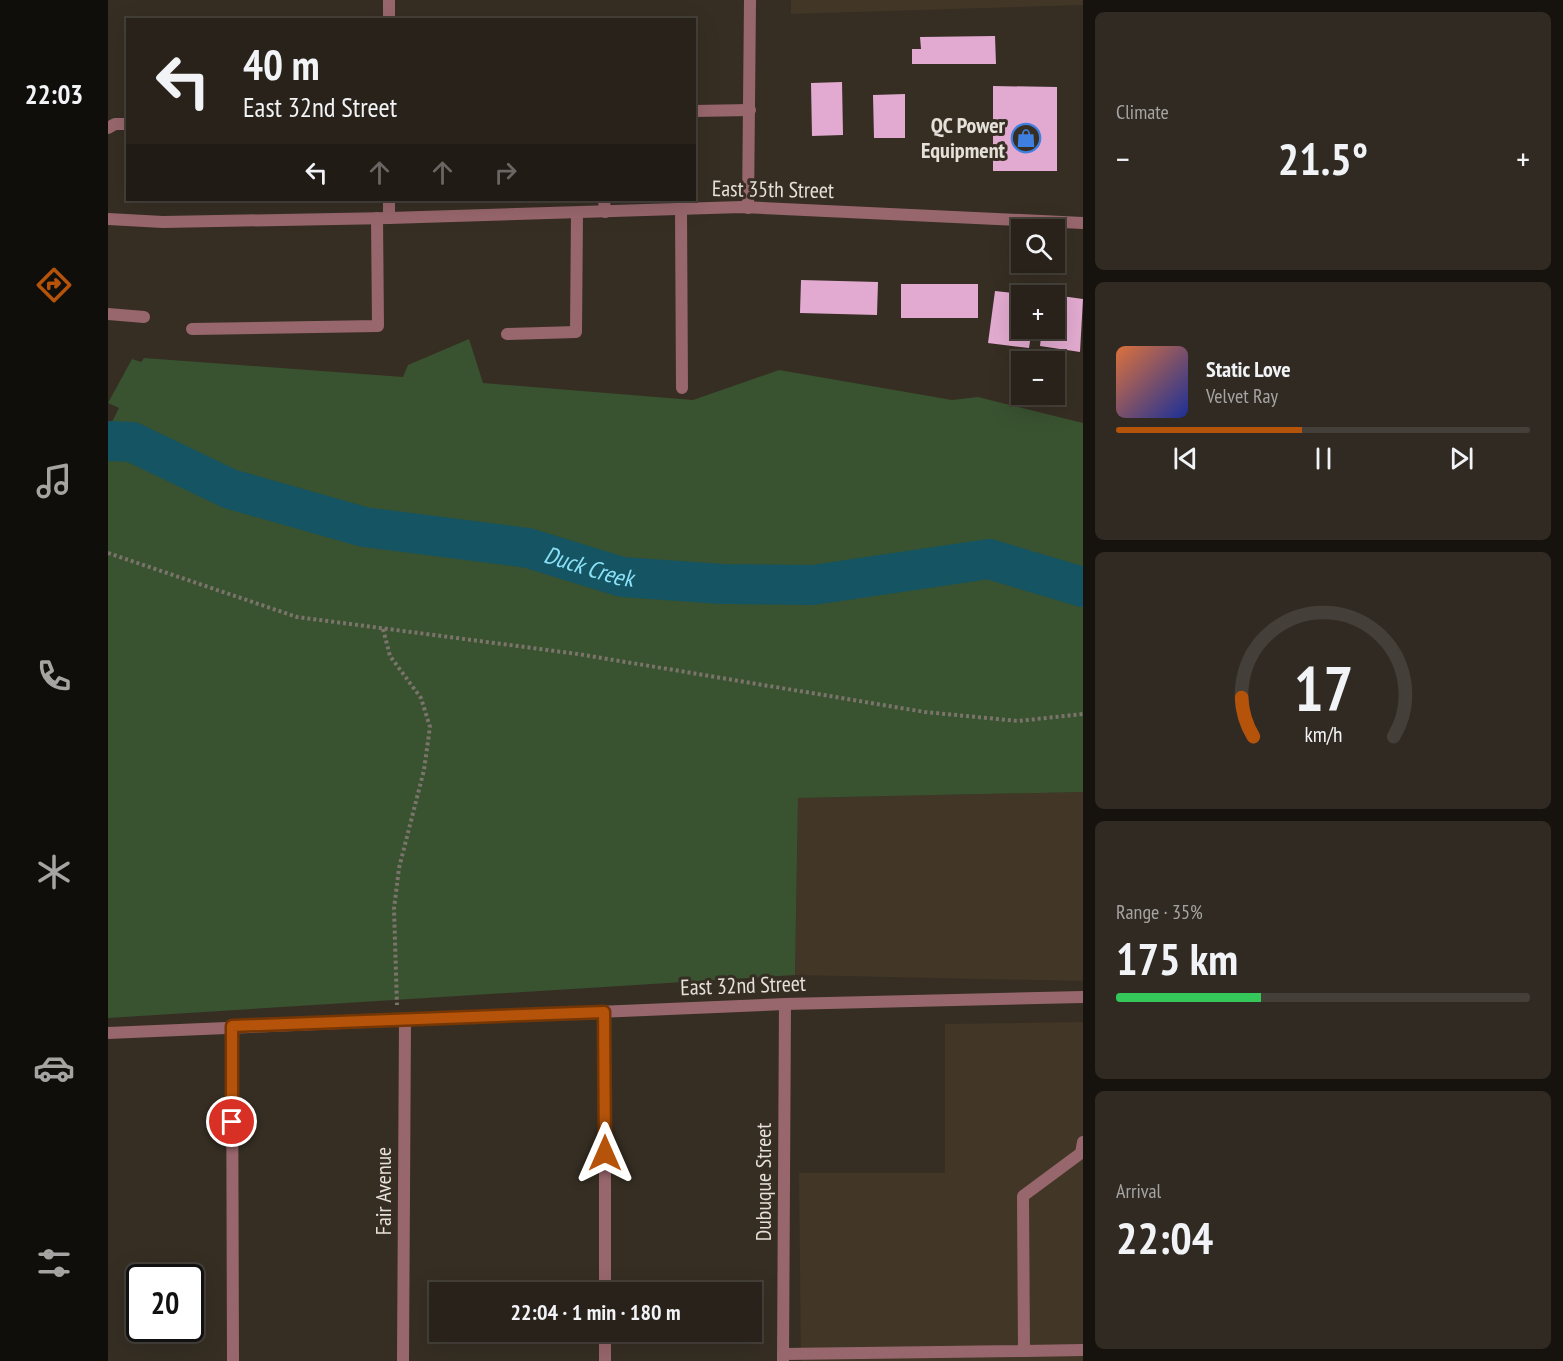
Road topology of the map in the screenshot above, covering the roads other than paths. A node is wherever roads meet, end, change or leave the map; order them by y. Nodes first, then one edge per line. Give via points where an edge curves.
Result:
1 (389, 0) edge
2 (750, 0) edge
3 (389, 18) edge
4 (750, 110) junction
5 (696, 111) edge
6 (126, 124) edge
7 (108, 128) edge
8 (389, 201) edge
9 (605, 206) edge
10 (748, 208) junction
11 (681, 209) junction
12 (577, 213) junction
13 (383, 218) junction
14 (108, 219) edge
15 (1083, 223) edge
16 (108, 314) edge
17 (144, 317) dead end
18 (192, 329) dead end
19 (507, 334) dead end
20 (682, 388) dead end
21 (1083, 997) edge
22 (785, 1004) junction
23 (604, 1012) junction
24 (401, 1021) junction
25 (232, 1026) junction
26 (108, 1034) edge
27 (1083, 1142) edge
28 (605, 1282) edge
29 (605, 1342) edge
30 (1083, 1350) edge
31 (1024, 1351) junction
32 (783, 1357) edge
33 (233, 1361) edge
34 (403, 1361) edge
35 (605, 1361) edge

1 - 3 street
2 - 4 street
4 - 5 street
4 - 10 street
6 - 7 street
8 - 13 street
9 - 11 street, East 35th Street
9 - 12 street, East 35th Street
10 - 11 street, East 35th Street
10 - 15 street, East 35th Street
11 - 20 street
12 - 13 street, East 35th Street
12 - 19 street via 576,332
13 - 14 street, East 35th Street via 162,222
13 - 18 street via 378,326
16 - 17 street
21 - 22 street, East 32nd Street
22 - 23 street, East 32nd Street
22 - 32 street, Dubuque Street
23 - 24 street, East 32nd Street
23 - 28 street
24 - 25 street, East 32nd Street
24 - 34 street, Fair Avenue
25 - 26 street, East 32nd Street
25 - 33 street
27 - 31 street via 1080,1153 1023,1197
29 - 35 street
30 - 31 street
31 - 32 street

